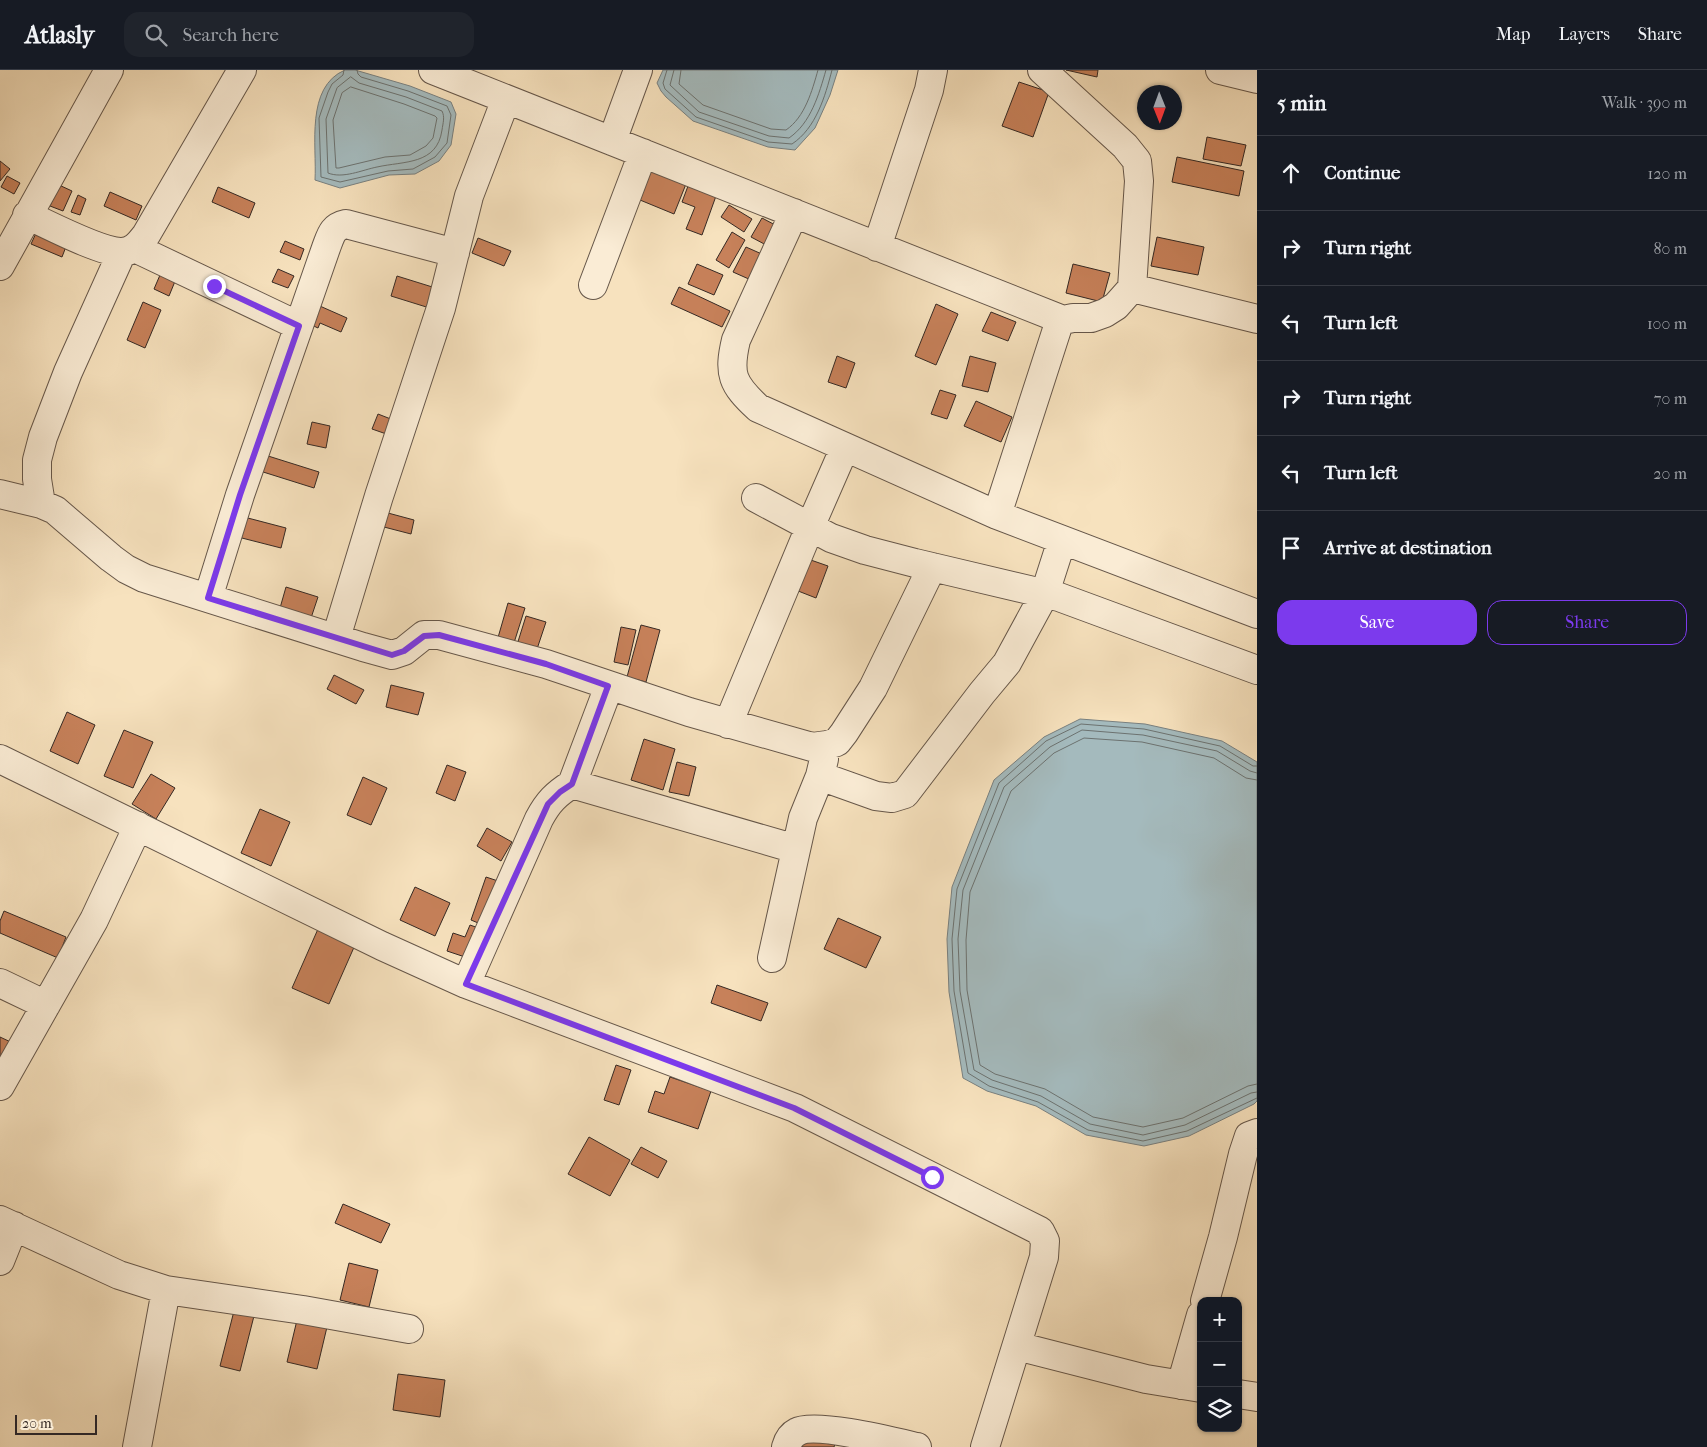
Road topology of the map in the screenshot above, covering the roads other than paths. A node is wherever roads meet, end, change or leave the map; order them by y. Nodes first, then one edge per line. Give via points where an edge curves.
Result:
1 (109, 70) edge
2 (242, 70) edge
3 (433, 70) edge
4 (638, 70) edge
5 (933, 70) edge
6 (1042, 70) edge
7 (1220, 70) edge
8 (476, 78) edge
9 (1257, 79) edge
10 (506, 99) junction
11 (612, 141) junction
12 (643, 153) junction
13 (794, 214) junction
14 (27, 215) junction
15 (878, 247) junction
16 (129, 250) junction
17 (455, 253) junction
18 (0, 266) edge
19 (593, 285) dead end
20 (1132, 288) junction
21 (1257, 319) edge
22 (1063, 320) junction
23 (299, 326) junction
24 (845, 447) junction
25 (0, 494) edge
26 (756, 498) dead end
27 (41, 504) junction
28 (997, 515) junction
29 (810, 527) junction
30 (932, 567) junction
31 (1053, 568) junction
32 (208, 598) junction
33 (1257, 614) edge
34 (336, 638) junction
35 (1257, 670) edge
36 (608, 686) junction
37 (728, 724) junction
38 (828, 745) junction
39 (0, 759) edge
40 (820, 776) junction
41 (572, 784) junction
42 (138, 826) junction
43 (796, 849) junction
44 (772, 958) dead end
45 (0, 982) edge
46 (466, 984) junction
47 (46, 1005) junction
48 (0, 1086) edge
49 (1257, 1133) edge
50 (7, 1223) edge
51 (0, 1261) edge
52 (166, 1290) junction
53 (1206, 1297) edge
54 (409, 1329) dead end
55 (1197, 1342) edge
56 (1017, 1346) junction
57 (1191, 1386) edge
58 (1242, 1395) edge
59 (1257, 1397) edge
60 (137, 1447) edge
61 (786, 1447) edge
62 (917, 1447) edge
63 (985, 1447) edge

1 - 14 street
2 - 16 street via 146,235
3 - 8 street
4 - 11 street
5 - 15 street
6 - 20 street via 1125,146 1136,161 1139,181
7 - 9 street
8 - 10 street
10 - 11 street
10 - 17 street via 470,196
11 - 12 street
12 - 13 street
12 - 19 street
13 - 15 street
13 - 24 street via 736,340 732,360 734,377 744,395 758,408
14 - 16 street via 103,249
14 - 18 street
15 - 22 street
16 - 23 street
16 - 27 street via 68,372 42,437 37,460
17 - 23 street via 360,227 338,226 326,248
17 - 34 street via 442,308
20 - 21 street
20 - 22 street via 1105,313 1091,318
22 - 28 street via 1057,328
23 - 32 street
24 - 28 street
24 - 29 street
25 - 27 street
26 - 29 street
27 - 32 street via 55,510 126,569
28 - 31 street
29 - 30 street via 865,550
29 - 37 street
30 - 31 street
30 - 38 street via 873,688 837,742
31 - 33 street
31 - 35 street via 1059,597
31 - 40 street via 1007,663 905,794 892,798 876,796
32 - 34 street
34 - 36 street via 392,655 404,651 424,636 439,635 546,664
36 - 37 street
36 - 41 street
37 - 38 street via 800,745
38 - 40 street
39 - 42 street
40 - 43 street via 803,818
41 - 43 street
41 - 46 street via 560,792 544,811
42 - 46 street
42 - 47 street via 94,920
43 - 44 street
45 - 47 street
46 - 56 street via 794,1108 1040,1231 1045,1241 1044,1257
47 - 48 street
49 - 53 street via 1249,1136 1242,1154
50 - 51 street
50 - 52 street via 119,1275
52 - 54 street
52 - 60 street
55 - 57 street
56 - 57 street via 1146,1379
56 - 63 street
58 - 59 street
61 - 62 street via 789,1438 798,1430 818,1429 854,1433

